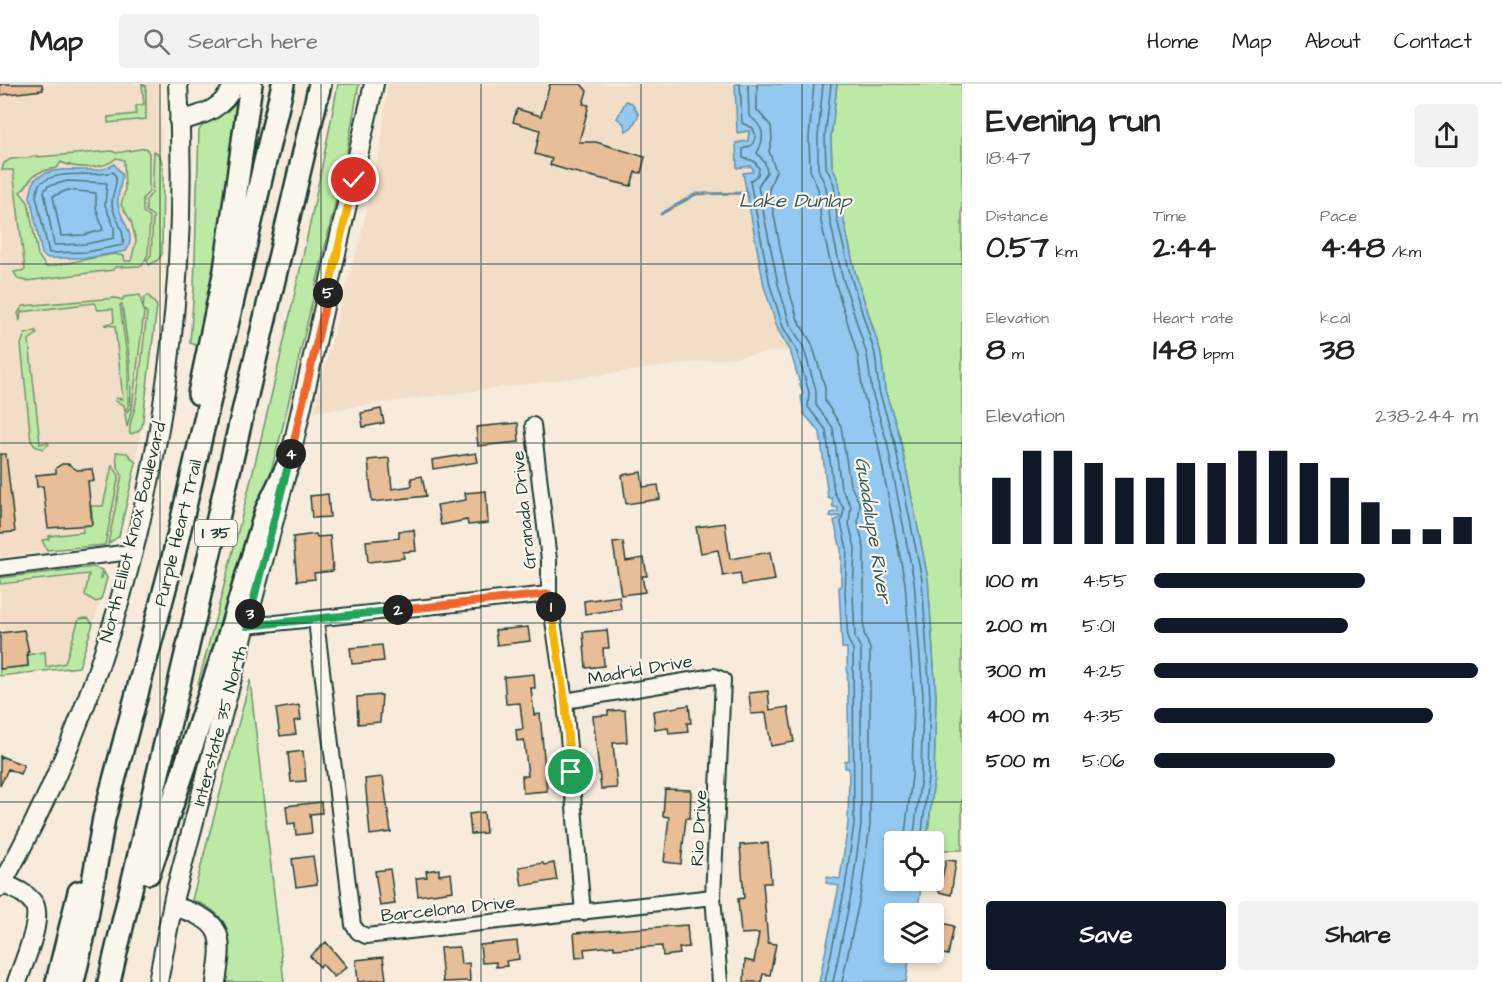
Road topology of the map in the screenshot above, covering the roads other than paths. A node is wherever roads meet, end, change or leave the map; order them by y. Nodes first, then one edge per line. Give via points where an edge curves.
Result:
1 (178, 84) edge
2 (234, 84) edge
3 (251, 84) edge
4 (283, 84) edge
5 (320, 84) edge
6 (374, 84) edge
7 (179, 121) junction
8 (533, 425) dead end
9 (289, 463) junction
10 (131, 552) junction
11 (173, 558) junction
12 (0, 568) edge
13 (549, 594) junction
14 (316, 621) junction
15 (247, 626) junction
16 (720, 677) joint
17 (565, 701) junction
18 (104, 818) junction
19 (1, 885) edge
20 (713, 897) junction
21 (173, 906) junction
22 (584, 913) junction
23 (17, 982) edge
24 (57, 982) edge
25 (73, 982) edge
26 (111, 982) edge
27 (158, 982) edge
28 (216, 982) edge
29 (720, 982) edge

1 - 7 main road, North Elliot Knox Boulevard
2 - 7 main road via 214,110
3 - 11 highway via 226,261 204,360
4 - 11 highway, Purple Heart Trail / I 35
5 - 26 highway, Purple Heart Trail / I 35
6 - 9 main road, Interstate 35 North
7 - 10 main road, North Elliot Knox Boulevard via 180,239 173,342 152,469
8 - 13 street, Granada Drive via 549,560
9 - 15 main road, Interstate 35 North
9 - 26 highway via 266,511 226,645
10 - 12 street
10 - 19 main road, North Elliot Knox Boulevard via 82,712
11 - 18 highway, Purple Heart Trail / I 35
13 - 14 street
13 - 17 street, Granada Drive
14 - 15 street
14 - 22 street, Barcelona Drive via 355,929 366,936
15 - 21 main road, Interstate 35 North
16 - 17 street, Madrid Drive
16 - 20 street, Rio Drive via 724,682
17 - 22 street, Granada Drive
18 - 24 highway via 80,886
18 - 25 highway, Purple Heart Trail / I 35
19 - 23 main road via 24,894 34,905 37,920
20 - 22 street, Barcelona Drive
20 - 29 street, Rio Drive
21 - 27 main road, Interstate 35 North
21 - 28 main road via 206,917 214,925 221,946

